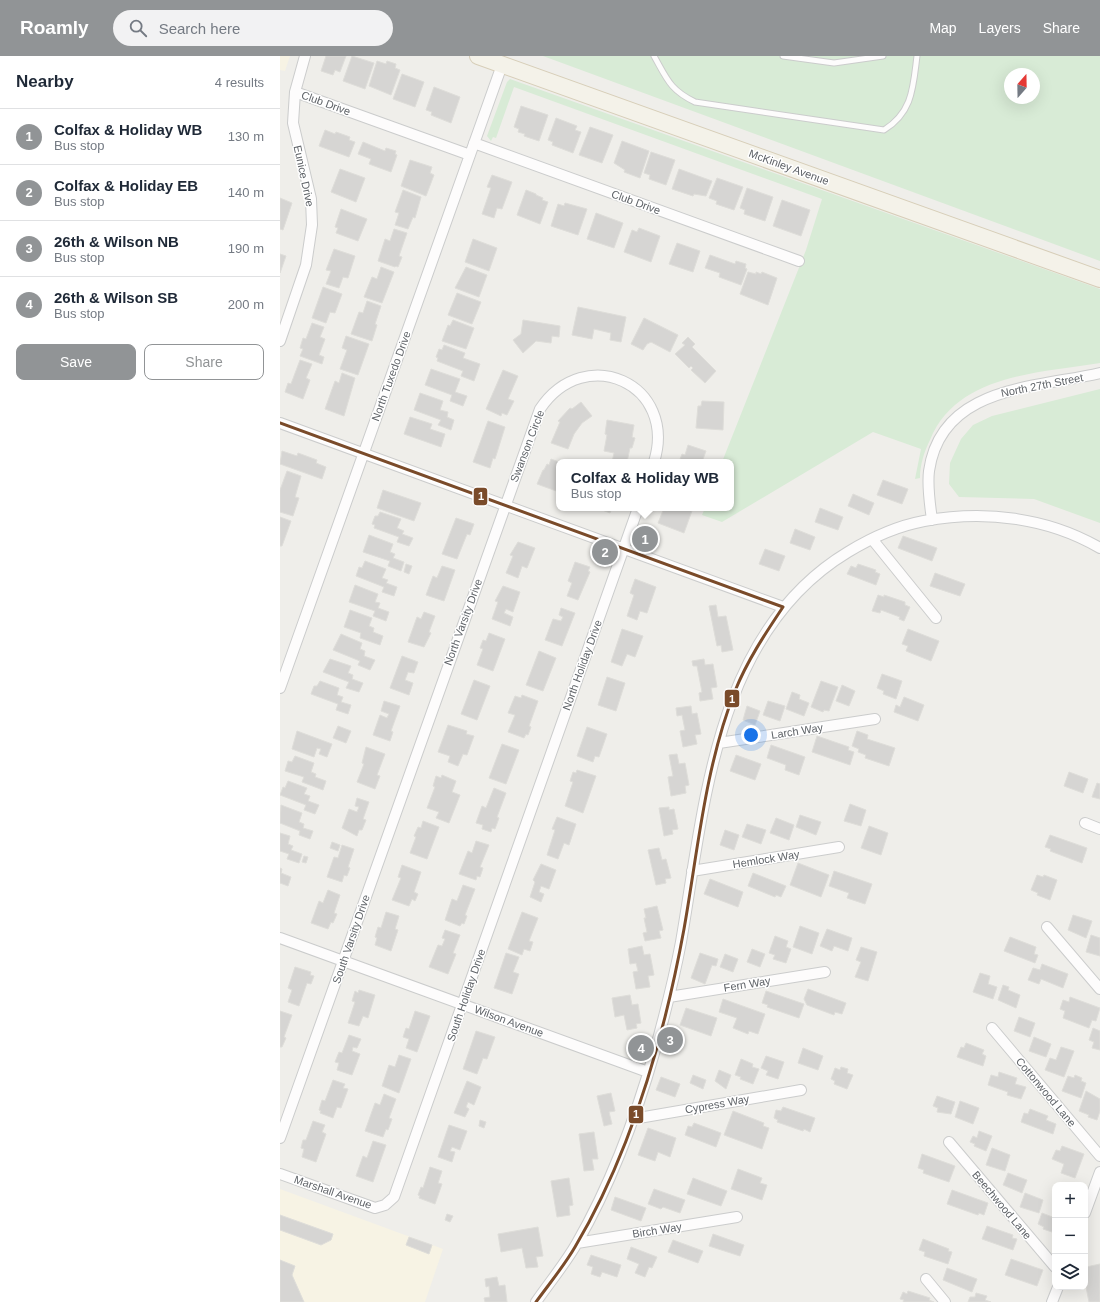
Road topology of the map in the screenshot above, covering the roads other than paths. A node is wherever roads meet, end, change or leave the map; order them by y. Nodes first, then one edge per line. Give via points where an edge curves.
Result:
1 (305, 56) edge
2 (478, 56) edge
3 (654, 56) edge
4 (783, 56) edge
5 (883, 56) edge
6 (918, 56) edge
7 (502, 65) junction
8 (295, 92) junction
9 (474, 143) junction
10 (470, 155) junction
11 (799, 261) dead end
12 (1100, 279) edge
13 (280, 341) edge
14 (1100, 373) edge
15 (280, 423) edge
16 (364, 454) junction
17 (655, 459) edge
18 (505, 505) junction
19 (637, 511) edge
20 (932, 520) junction
21 (872, 539) junction
22 (1100, 548) edge
23 (624, 549) junction
24 (783, 606) junction
25 (936, 618) dead end
26 (280, 688) edge
27 (875, 719) dead end
28 (422, 739) joint
29 (719, 743) junction
30 (541, 781) joint
31 (1085, 823) dead end
32 (1100, 828) edge
33 (840, 847) dead end
34 (692, 871) junction
35 (1047, 927) dead end
36 (280, 938) edge
37 (343, 961) junction
38 (825, 972) dead end
39 (1100, 989) edge
40 (668, 997) junction
41 (462, 1004) junction
42 (992, 1028) dead end
43 (648, 1072) junction
44 (800, 1090) dead end
45 (633, 1119) junction
46 (280, 1138) edge
47 (949, 1142) dead end
48 (1100, 1156) edge
49 (1100, 1172) edge
50 (280, 1174) edge
51 (385, 1205) joint
52 (1088, 1205) edge
53 (737, 1217) dead end
54 (577, 1243) junction
55 (1052, 1263) edge
56 (926, 1279) dead end
57 (1057, 1290) edge
58 (536, 1302) edge
59 (945, 1302) edge
60 (1052, 1302) edge

1 - 8 street, Eunice Drive
2 - 7 main road, McKinley Avenue
3 - 6 lane via 671,86 695,102 884,130 903,116 913,88
4 - 5 lane via 834,63
7 - 9 street, North Tuxedo Drive
7 - 12 main road, McKinley Avenue
8 - 10 street, Club Drive
8 - 13 street, Eunice Drive via 293,123 311,198 312,225 306,265
9 - 10 street, North Tuxedo Drive
9 - 11 street, Club Drive
10 - 16 street, North Tuxedo Drive
14 - 20 street, North 27th Street via 1003,392 987,397 960,414 940,439 931,465 929,487
15 - 16 street
16 - 18 street
16 - 26 street, North Tuxedo Drive
17 - 18 street, Swanson Circle via 659,439 656,420 638,391 624,382 608,377 593,375 576,379 559,387 540,409
18 - 23 street
18 - 28 street, North Varsity Drive
19 - 23 street
20 - 21 street via 911,523
20 - 22 street via 995,516 1022,520 1050,526
21 - 24 street via 830,563 806,581
21 - 25 street
23 - 24 street
23 - 30 street, North Holiday Drive
24 - 29 street via 746,664
27 - 29 street, Larch Way
28 - 37 street, South Varsity Drive
29 - 34 street via 708,784
30 - 41 street, South Holiday Drive
31 - 32 street
33 - 34 street, Hemlock Way
34 - 40 street via 681,943
35 - 39 street
36 - 37 street, Wilson Avenue
37 - 41 street, Wilson Avenue
37 - 46 street, South Varsity Drive
38 - 40 street, Fern Way
40 - 43 street
41 - 43 street, Wilson Avenue
41 - 51 street, South Holiday Drive via 394,1197
42 - 48 street, Cottonwood Lane
43 - 45 street
44 - 45 street, Cypress Way
45 - 54 street via 610,1179
47 - 55 street, Beechwood Lane
49 - 52 street
50 - 51 street, Marshall Avenue via 375,1208
53 - 54 street, Birch Way
54 - 58 street
56 - 59 street
57 - 60 street

